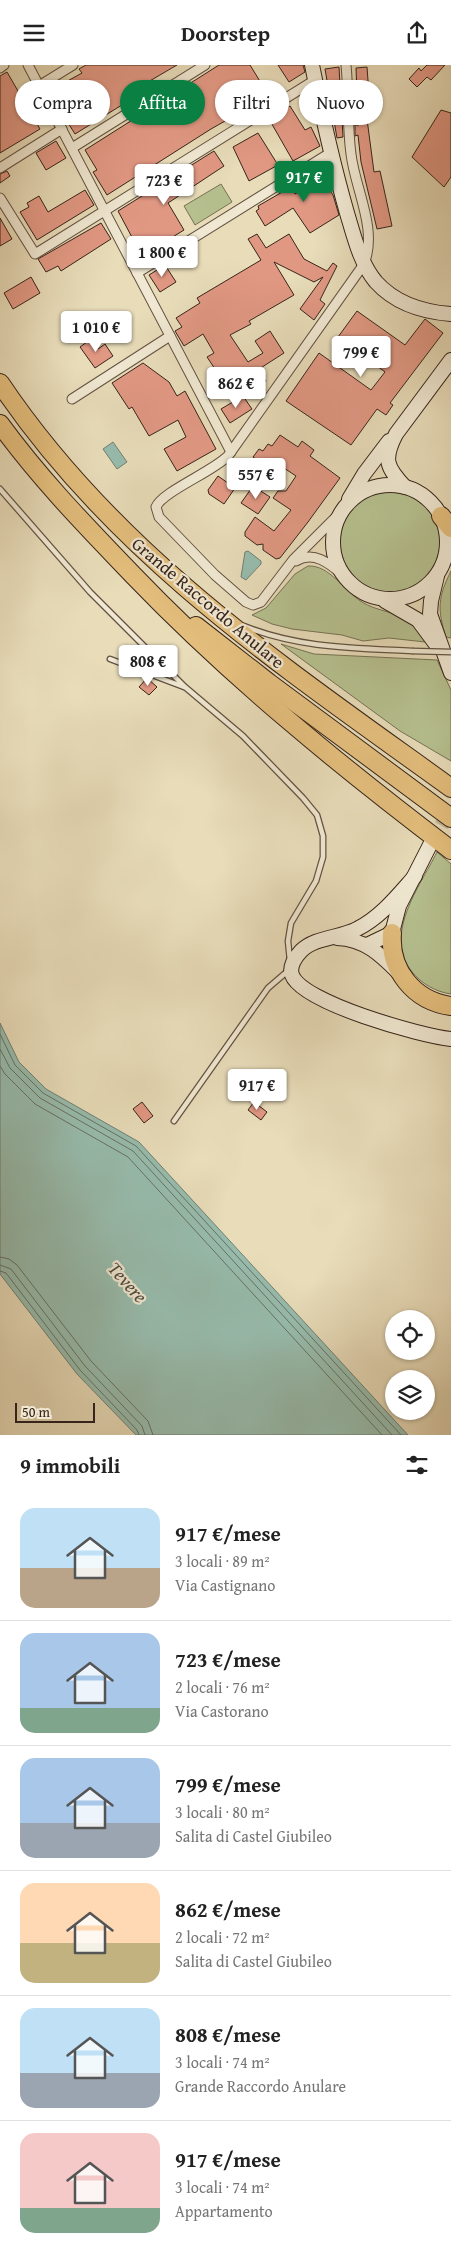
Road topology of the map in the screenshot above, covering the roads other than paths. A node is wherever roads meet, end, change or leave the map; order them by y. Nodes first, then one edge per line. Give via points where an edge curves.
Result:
1 (4, 65) edge
2 (28, 65) edge
3 (73, 65) edge
4 (205, 65) edge
5 (312, 65) edge
6 (346, 65) edge
7 (0, 68) edge
8 (36, 80) edge
9 (49, 80) edge
10 (315, 80) edge
11 (299, 90) edge
12 (60, 125) edge
13 (324, 125) edge
14 (62, 129) junction
15 (72, 148) junction
16 (330, 153) junction
17 (0, 168) edge
18 (0, 198) edge
19 (105, 212) junction
20 (364, 264) junction
21 (137, 273) junction
22 (451, 314) edge
23 (170, 336) junction
24 (451, 354) edge
25 (447, 365) edge
26 (0, 383) edge
27 (72, 399) dead end
28 (0, 424) edge
29 (396, 434) junction
30 (231, 451) junction
31 (405, 487) junction
32 (0, 489) edge
33 (343, 510) junction
34 (446, 522) edge
35 (290, 565) junction
36 (439, 571) junction
37 (132, 574) junction
38 (348, 579) junction
39 (382, 600) junction
40 (215, 613) junction
41 (447, 653) edge
42 (110, 659) dead end
43 (451, 673) edge
44 (185, 687) junction
45 (382, 738) junction
46 (451, 774) edge
47 (451, 787) edge
48 (451, 818) edge
49 (430, 845) tunnel mouth
50 (451, 850) edge
51 (415, 875) junction
52 (392, 933) junction
53 (329, 939) junction
54 (367, 945) junction
55 (292, 968) junction
56 (402, 975) junction
57 (451, 1006) edge
58 (451, 1039) edge
59 (174, 1121) dead end

1 - 7 street
2 - 8 street
3 - 9 street
4 - 15 street
5 - 10 street
6 - 20 street via 350,150 368,239
11 - 19 street
12 - 14 street
13 - 16 street
14 - 15 street
14 - 17 street
15 - 19 street
16 - 20 street
16 - 21 street
18 - 19 street via 35,254
19 - 21 street
20 - 22 street via 392,296 422,310
20 - 30 street
21 - 23 street
23 - 27 street
23 - 30 street
24 - 25 street
25 - 29 street
26 - 40 highway, Grande Raccordo Anulare via 49,450 100,508 158,565
28 - 37 highway, Grande Raccordo Anulare via 60,499
29 - 31 street via 388,452 388,463
29 - 33 street via 359,480
30 - 35 street via 215,467 163,498 156,505 159,517 246,602 258,604
31 - 33 street via 371,487
31 - 34 street via 426,498
32 - 44 lane via 90,592
33 - 35 street
33 - 38 street via 335,529 333,547 337,563
34 - 36 street via 448,543
35 - 38 street via 302,557 311,556 323,560
36 - 39 street via 429,585 416,594 401,600
36 - 41 street via 430,610
37 - 48 highway, Grande Raccordo Anulare via 269,683
37 - 50 highway, Grande Raccordo Anulare via 186,630 272,707
38 - 39 street via 364,592
39 - 41 street via 418,620
40 - 41 lane, bridge via 264,634 300,643
40 - 45 highway, Grande Raccordo Anulare
41 - 43 street
42 - 44 lane
44 - 55 lane via 250,742 308,803 320,822 324,842 318,876 290,926 288,946
45 - 46 highway
45 - 47 highway, Grande Raccordo Anulare
49 - 51 street
51 - 52 street via 399,906
51 - 53 street via 380,914 358,929
52 - 54 street
52 - 56 highway via 392,951
53 - 54 street via 350,939
53 - 55 street via 305,948
54 - 56 street
55 - 58 street via 294,978 301,986 327,1002 404,1028
55 - 59 lane via 268,988
56 - 57 highway via 424,997

